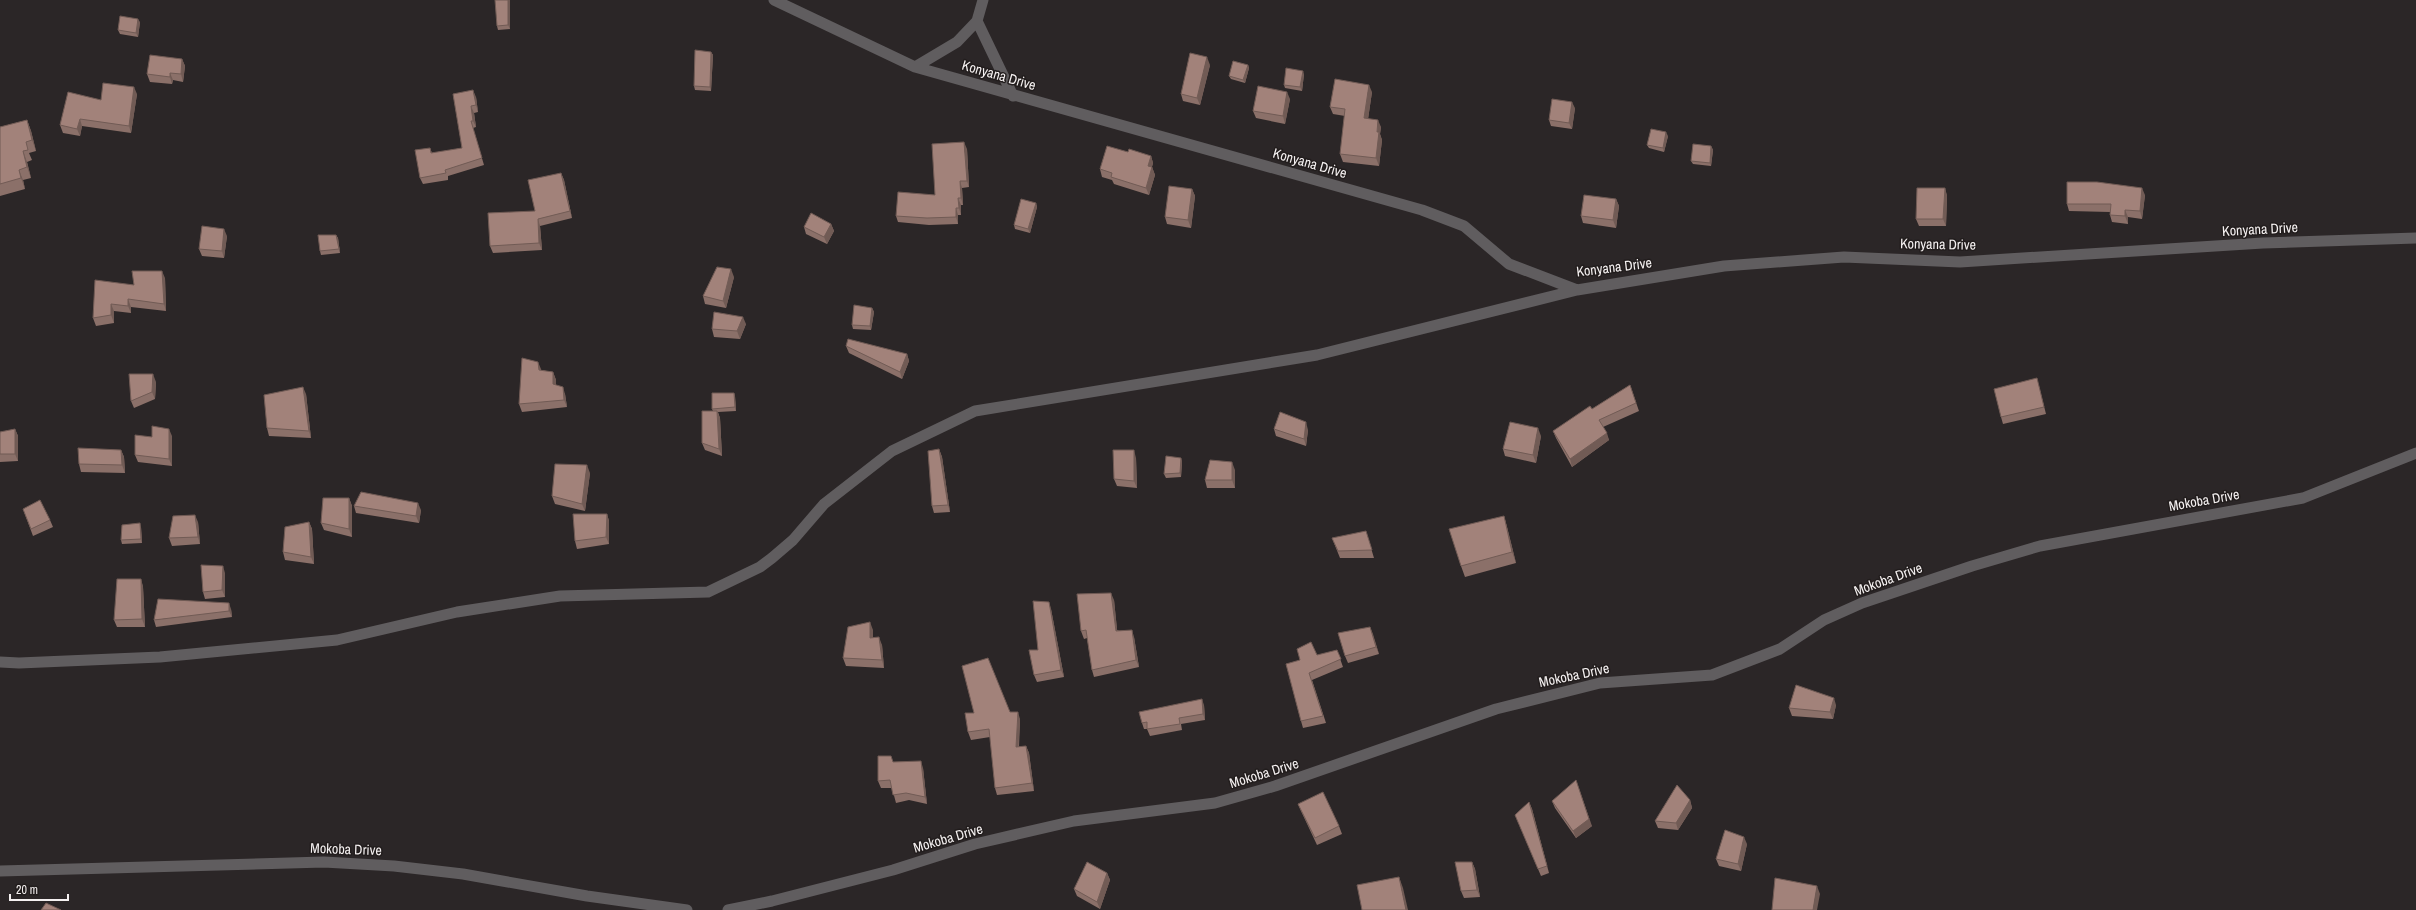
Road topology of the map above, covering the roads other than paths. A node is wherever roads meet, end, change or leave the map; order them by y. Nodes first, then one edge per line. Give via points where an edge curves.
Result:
1 (774, 0) edge
2 (983, 0) edge
3 (977, 21) junction
4 (915, 67) junction
5 (1013, 96) junction
6 (2416, 238) edge
7 (1577, 290) junction
8 (2416, 453) edge
9 (0, 662) edge
10 (0, 871) edge
11 (687, 910) edge
12 (728, 910) edge

1 - 4 street, Konyana Drive
2 - 3 street
3 - 4 street via 957,42
3 - 5 street
4 - 5 street, Konyana Drive
5 - 7 street, Konyana Drive via 1422,210 1464,226 1509,264
6 - 7 street, Konyana Drive via 2264,243 1960,262 1844,257 1724,266
7 - 9 street via 1317,355 975,411 892,451 824,504 793,540 772,558 760,567 708,592 560,596 456,612 337,640 258,648 160,657
8 - 12 street, Mokoba Drive via 2303,498 2040,546 1972,566 1862,603 1824,620 1780,649 1712,675 1600,683 1496,709 1275,786 1215,802 1074,821 975,844 893,870
10 - 11 street, Mokoba Drive via 316,862 378,865 463,874 587,896

